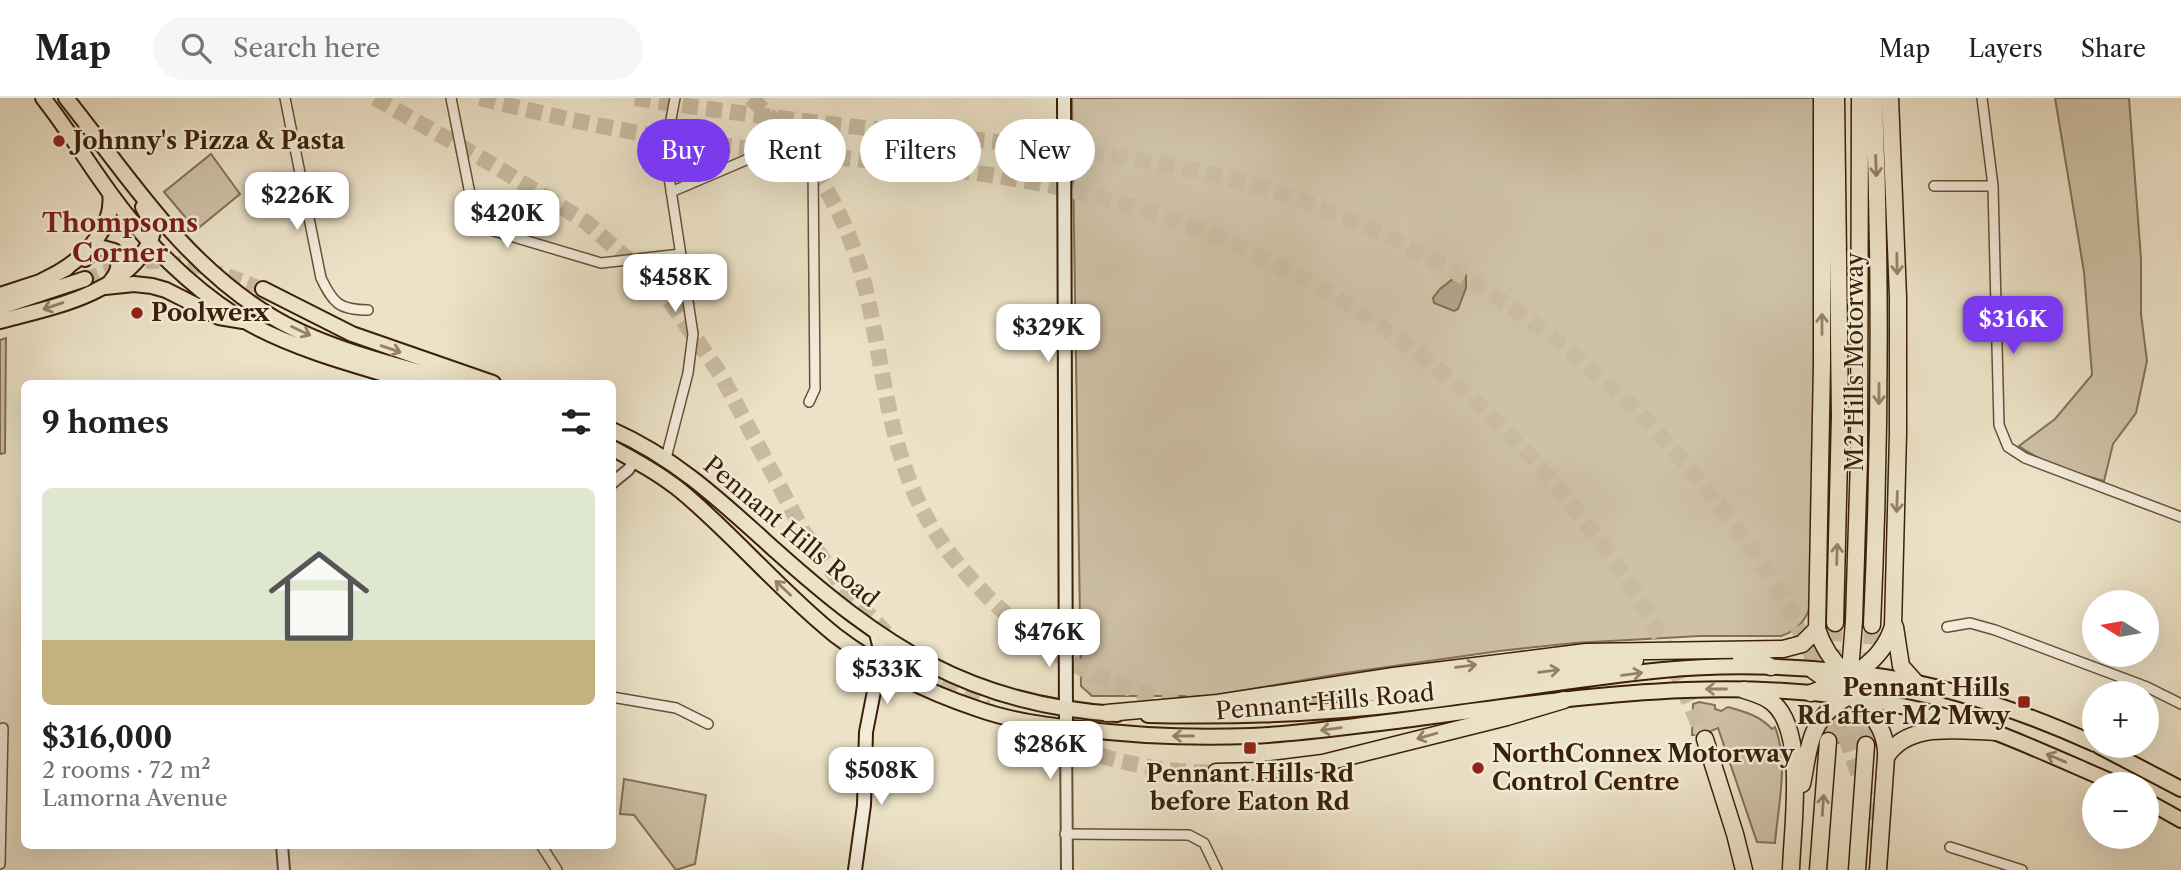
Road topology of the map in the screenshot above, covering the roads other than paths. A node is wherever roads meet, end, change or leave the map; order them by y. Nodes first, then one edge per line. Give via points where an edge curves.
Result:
1 (43, 98) edge
2 (66, 98) edge
3 (285, 98) edge
4 (451, 98) edge
5 (675, 98) edge
6 (1064, 98) edge
7 (1822, 98) edge
8 (1836, 98) edge
9 (1850, 98) edge
10 (1860, 98) edge
11 (1874, 98) edge
12 (1890, 98) edge
13 (1982, 98) edge
14 (1934, 186) dead end
15 (132, 187) junction
16 (1993, 187) junction
17 (671, 192) junction
18 (110, 193) junction
19 (150, 242) junction
20 (1860, 252) junction
21 (681, 254) junction
22 (59, 272) junction
23 (85, 279) tunnel mouth
24 (105, 287) junction
25 (263, 289) tunnel mouth
26 (0, 295) edge
27 (0, 307) edge
28 (368, 310) dead end
29 (0, 321) edge
30 (248, 323) junction
31 (405, 380) edge
32 (449, 380) edge
33 (485, 380) edge
34 (809, 402) dead end
35 (616, 432) edge
36 (616, 450) edge
37 (666, 458) junction
38 (635, 460) junction
39 (616, 480) edge
40 (2181, 517) edge
41 (1893, 611) junction
42 (1835, 622) tunnel mouth
43 (1872, 625) tunnel mouth
44 (1947, 627) dead end
45 (1817, 629) junction
46 (876, 633) junction
47 (1682, 650) junction
48 (1630, 661) junction
49 (882, 666) junction
50 (1771, 667) junction
51 (1813, 670) joint
52 (1846, 677) junction
53 (1899, 680) junction
54 (1917, 684) junction
55 (1865, 689) junction
56 (1744, 690) junction
57 (1364, 692) tunnel mouth
58 (1811, 693) junction
59 (1848, 696) junction
60 (616, 698) edge
61 (1564, 699) junction
62 (2181, 704) edge
63 (1893, 705) junction
64 (1066, 708) junction
65 (1107, 713) junction
66 (708, 724) dead end
67 (4, 727) dead end
68 (1066, 728) junction
69 (1995, 732) junction
70 (2082, 738) edge
71 (1705, 739) tunnel mouth
72 (1828, 741) dead end
73 (1866, 745) tunnel mouth
74 (1886, 757) junction
75 (2122, 758) edge
76 (1216, 772) tunnel mouth
77 (2089, 772) edge
78 (2181, 789) edge
79 (2159, 808) edge
80 (2181, 820) edge
81 (1792, 828) junction
82 (1065, 834) junction
83 (1951, 847) dead end
84 (282, 849) edge
85 (544, 849) edge
86 (0, 864) edge
87 (284, 870) edge
88 (557, 870) edge
89 (855, 870) edge
90 (1067, 870) edge
91 (1217, 870) edge
92 (1744, 870) edge
93 (1791, 870) edge
94 (1818, 870) edge
95 (1857, 870) edge
96 (1878, 870) edge
97 (2022, 870) edge

1 - 18 main road
2 - 15 main road
3 - 28 street via 321,278 330,296 343,307
4 - 21 street via 474,214 487,229 601,262
5 - 17 street via 664,151
6 - 64 main road
45 -> 7 highway
42 -> 8 highway, M2 Hills Motorway via 1840,416
9 - 20 highway
10 - 20 highway
11 -> 43 highway, M2 Hills Motorway via 1879,362
12 -> 41 highway via 1898,297
13 - 16 street
14 - 16 street
15 - 19 main road via 153,226
15 -> 32 main road via 204,267 271,316 318,339
16 - 40 street via 1999,425 2008,447 2025,458
17 - 21 street
17 - 34 street via 781,145 807,148 813,163 815,389
18 - 19 main road
18 - 22 main road via 110,210 99,234
19 - 24 main road via 129,268
19 - 30 main road
20 - 52 highway via 1859,459
21 - 37 street via 692,352
22 - 24 main road via 97,248 109,248 118,265
22 - 26 main road
23 - 27 main road
24 -> 29 main road
24 - 30 main road via 152,286 219,317
25 -> 33 main road via 352,334
30 - 31 main road via 314,352
35 - 37 main road, Pennant Hills Road
36 - 38 main road, Pennant Hills Road
37 - 46 main road, Pennant Hills Road
38 - 39 street
49 -> 38 main road, Pennant Hills Road via 815,618 684,494
41 - 52 highway via 1885,647
41 - 54 highway via 1901,666
44 - 62 street via 1969,623 1996,630
45 - 47 highway via 1793,648
45 - 52 highway
46 - 49 main road
46 - 64 main road, Pennant Hills Road via 952,676 993,692
47 - 48 highway
65 -> 47 highway via 1218,703 1564,655
48 - 50 highway via 1754,658
57 -> 48 highway
49 - 68 main road, Pennant Hills Road via 976,709
49 - 89 main road via 866,732 864,805
50 - 51 main road, Pennant Hills Road
65 -> 50 main road, Pennant Hills Road via 1228,717 1307,713 1665,670
51 - 52 highway
52 - 53 main road
52 - 55 highway
52 - 58 highway
52 - 59 highway
53 - 54 main road
53 - 55 highway
54 - 70 main road via 1972,697
55 - 59 highway
55 - 63 highway
56 - 58 main road, Pennant Hills Road
56 -> 61 main road, Pennant Hills Road
56 - 81 highway via 1773,703 1793,737
58 - 59 main road, Pennant Hills Road
59 - 63 main road, Pennant Hills Road
59 - 74 highway via 1878,721
59 - 81 highway via 1813,732
60 - 66 street via 676,708
61 -> 68 main road, Pennant Hills Road via 1251,736 1139,735
61 -> 76 highway via 1322,763
63 - 69 main road, Pennant Hills Road
64 - 65 main road, Pennant Hills Road
64 - 68 main road
67 - 86 street
68 - 82 street
69 - 74 highway via 1931,731 1898,744
77 -> 69 main road, Pennant Hills Road
71 - 92 highway
94 -> 72 highway
73 - 95 highway
74 - 96 highway
75 - 78 main road
79 - 80 main road
81 - 93 highway
82 - 90 street
82 - 91 street via 1189,835 1203,844
83 - 97 street
84 - 87 street
85 - 88 street

